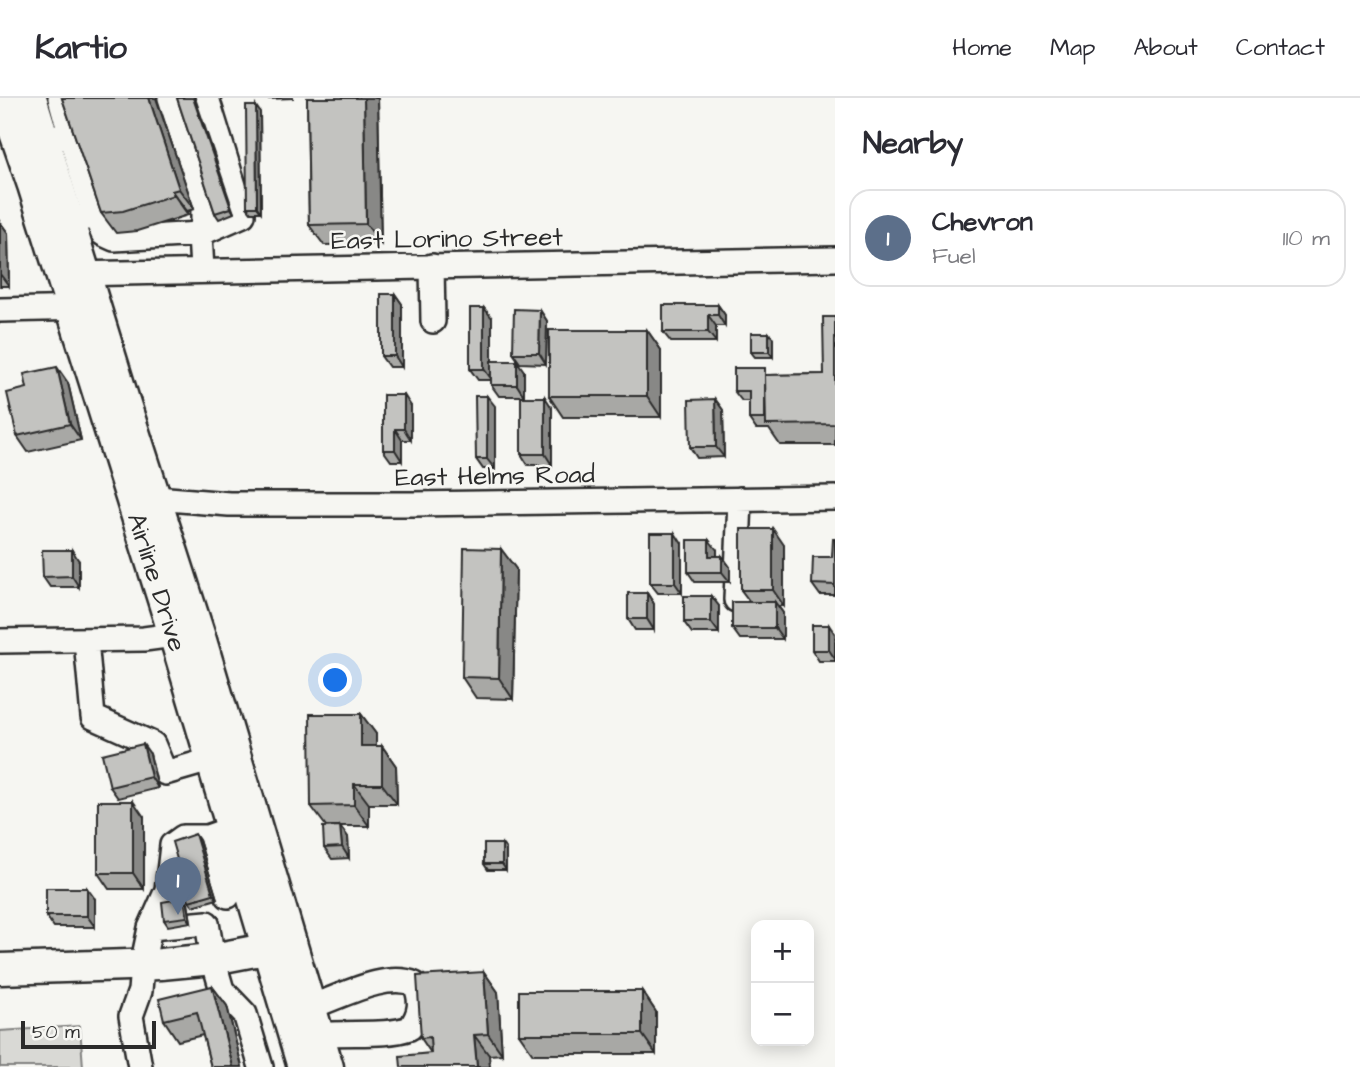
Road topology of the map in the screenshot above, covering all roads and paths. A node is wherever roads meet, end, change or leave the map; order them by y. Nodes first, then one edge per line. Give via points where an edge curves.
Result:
1 (31, 98) edge
2 (60, 98) edge
3 (170, 98) edge
4 (207, 98) edge
5 (5, 114) edge
6 (58, 140) junction
7 (81, 216) junction
8 (200, 234) junction
9 (835, 259) edge
10 (432, 266) junction
11 (202, 270) junction
12 (73, 273) junction
13 (84, 308) junction
14 (0, 310) edge
15 (433, 321) dead end
16 (156, 498) junction
17 (835, 498) edge
18 (740, 499) junction
19 (737, 600) edge
20 (174, 635) junction
21 (86, 640) junction
22 (0, 641) edge
23 (210, 760) junction
24 (218, 833) junction
25 (238, 893) junction
26 (207, 923) junction
27 (150, 928) junction
28 (278, 946) junction
29 (213, 959) junction
30 (142, 966) junction
31 (0, 969) edge
32 (140, 1067) edge
33 (261, 1067) edge
34 (303, 1067) edge
35 (328, 1067) edge

1 - 6 main road, Airline Drive
2 - 6 street
3 - 8 street via 203,200
4 - 8 street via 243,215
5 - 12 main road, Airline Drive
6 - 7 main road, Airline Drive
7 - 8 street via 114,239
7 - 12 main road, Airline Drive
8 - 11 street
9 - 10 street, East Lorino Street
10 - 11 street, East Lorino Street
10 - 15 street
11 - 12 street, East Lorino Street
12 - 13 main road, Airline Drive
13 - 14 street
13 - 16 main road, Airline Drive via 124,401
13 - 20 main road, Airline Drive
16 - 18 street, East Helms Road via 217,504
16 - 28 main road, Airline Drive via 200,637
17 - 18 street, East Helms Road
18 - 19 street
20 - 21 street
20 - 23 main road, Airline Drive
21 - 22 street
21 - 23 street via 93,717 153,744 165,773
23 - 24 main road, Airline Drive
24 - 25 main road, Airline Drive
24 - 27 street via 183,838 172,845 167,890
25 - 26 street
25 - 28 main road, Airline Drive
26 - 27 street
26 - 29 street
27 - 30 street
28 - 29 main road
28 - 34 main road, Airline Drive
28 - 35 main road, Airline Drive via 314,1021
29 - 30 main road
29 - 33 street via 222,990 245,1014
30 - 31 main road
30 - 32 street via 131,1016

